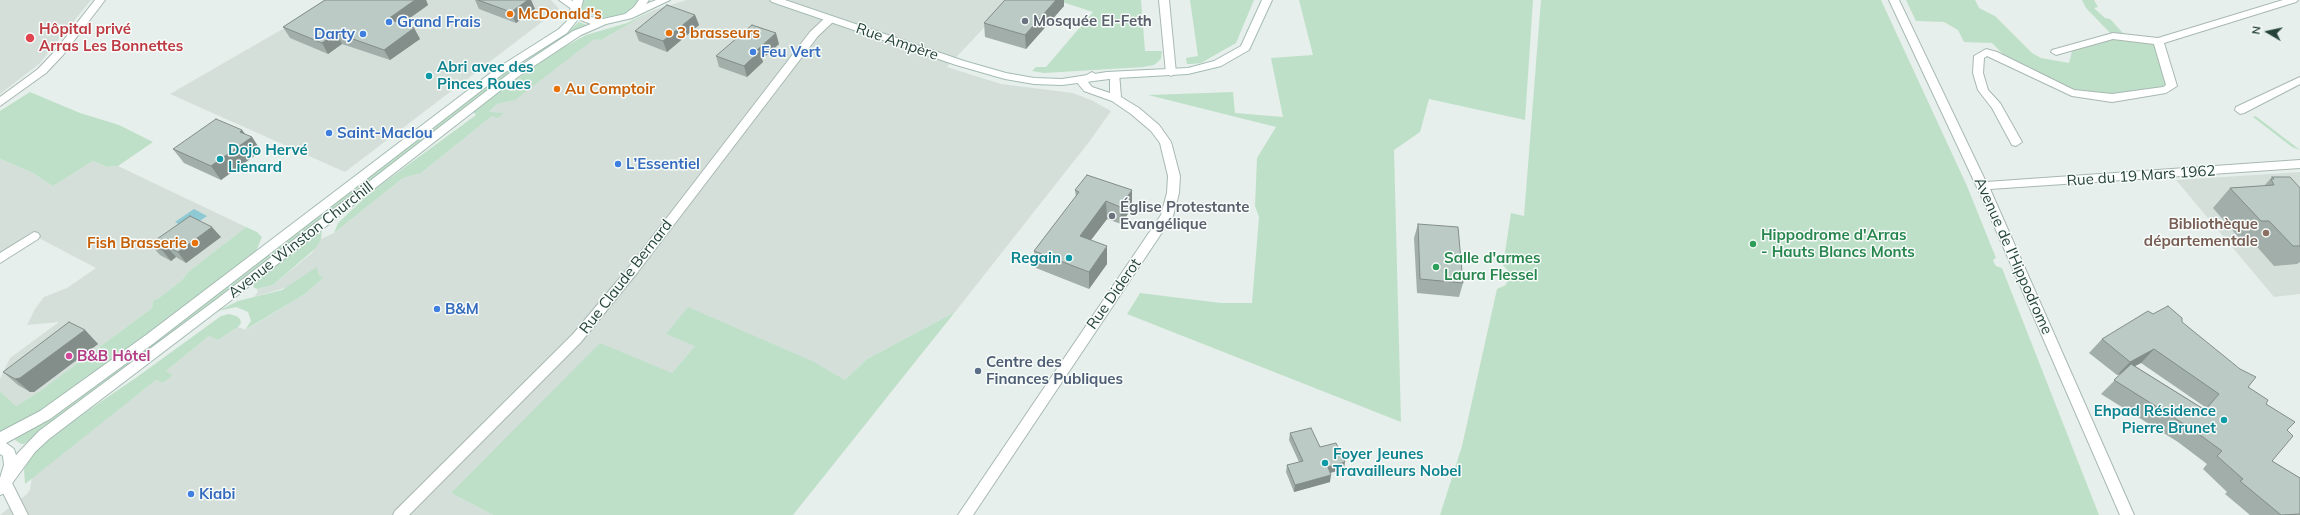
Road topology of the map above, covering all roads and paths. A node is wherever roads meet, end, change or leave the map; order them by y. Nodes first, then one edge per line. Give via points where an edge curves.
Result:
1 (100, 0) edge
2 (564, 0) edge
3 (644, 0) edge
4 (666, 0) edge
5 (775, 0) edge
6 (1164, 0) edge
7 (1260, 0) edge
8 (1267, 0) edge
9 (1894, 0) edge
10 (2294, 0) edge
11 (577, 6) edge
12 (632, 14) junction
13 (830, 19) junction
14 (603, 22) junction
15 (2158, 41) junction
16 (2056, 52) dead end
17 (1235, 55) junction
18 (1171, 73) junction
19 (1092, 75) junction
20 (1115, 75) junction
21 (1020, 78) junction
22 (2300, 80) edge
23 (1084, 85) junction
24 (1116, 99) junction
25 (0, 102) edge
26 (2240, 110) dead end
27 (2016, 142) dead end
28 (2300, 164) edge
29 (1982, 186) junction
30 (34, 236) dead end
31 (0, 259) edge
32 (0, 439) edge
33 (0, 446) edge
34 (5, 482) edge
35 (21, 515) edge
36 (400, 515) edge
37 (965, 515) edge
38 (2127, 515) edge

1 - 25 street via 42,71
2 - 11 street
3 - 12 street
4 - 12 street
5 - 13 street, Rue Ampère
6 - 18 street
7 - 17 street
8 - 17 street via 1245,48
9 - 29 street, Avenue de l'Hippodrome
10 - 15 street
11 - 14 street via 587,20
11 - 32 street, Avenue Winston Churchill via 566,29 496,74 156,335 45,415
12 - 14 street, Avenue Winston Churchill
13 - 21 street, Rue Ampère via 960,63
13 - 36 street, Rue Claude Bernard via 814,34 628,276 577,338
14 - 34 street, Avenue Winston Churchill via 580,31 515,74 221,302 44,435 27,451
15 - 16 street via 2113,36
15 - 27 street via 2172,86 2166,90 2112,98 2072,93 1986,52 1979,56 1980,82
17 - 18 street, Rue Ampère via 1204,69
18 - 20 street, Rue Ampère
19 - 20 street, Rue Ampère
19 - 21 street, Rue Ampère
19 - 23 street
20 - 23 street, Rue Ampère
20 - 24 street
21 - 23 street, Rue Ampère
22 - 26 street
23 - 24 street, Rue Diderot
24 - 37 street, Rue Diderot via 1155,128 1165,142 1174,176 1167,216
28 - 29 street, Rue du 19 Mars 1962
29 - 38 street, Avenue de l'Hippodrome
30 - 31 street
33 - 34 street via 10,456
34 - 35 street

